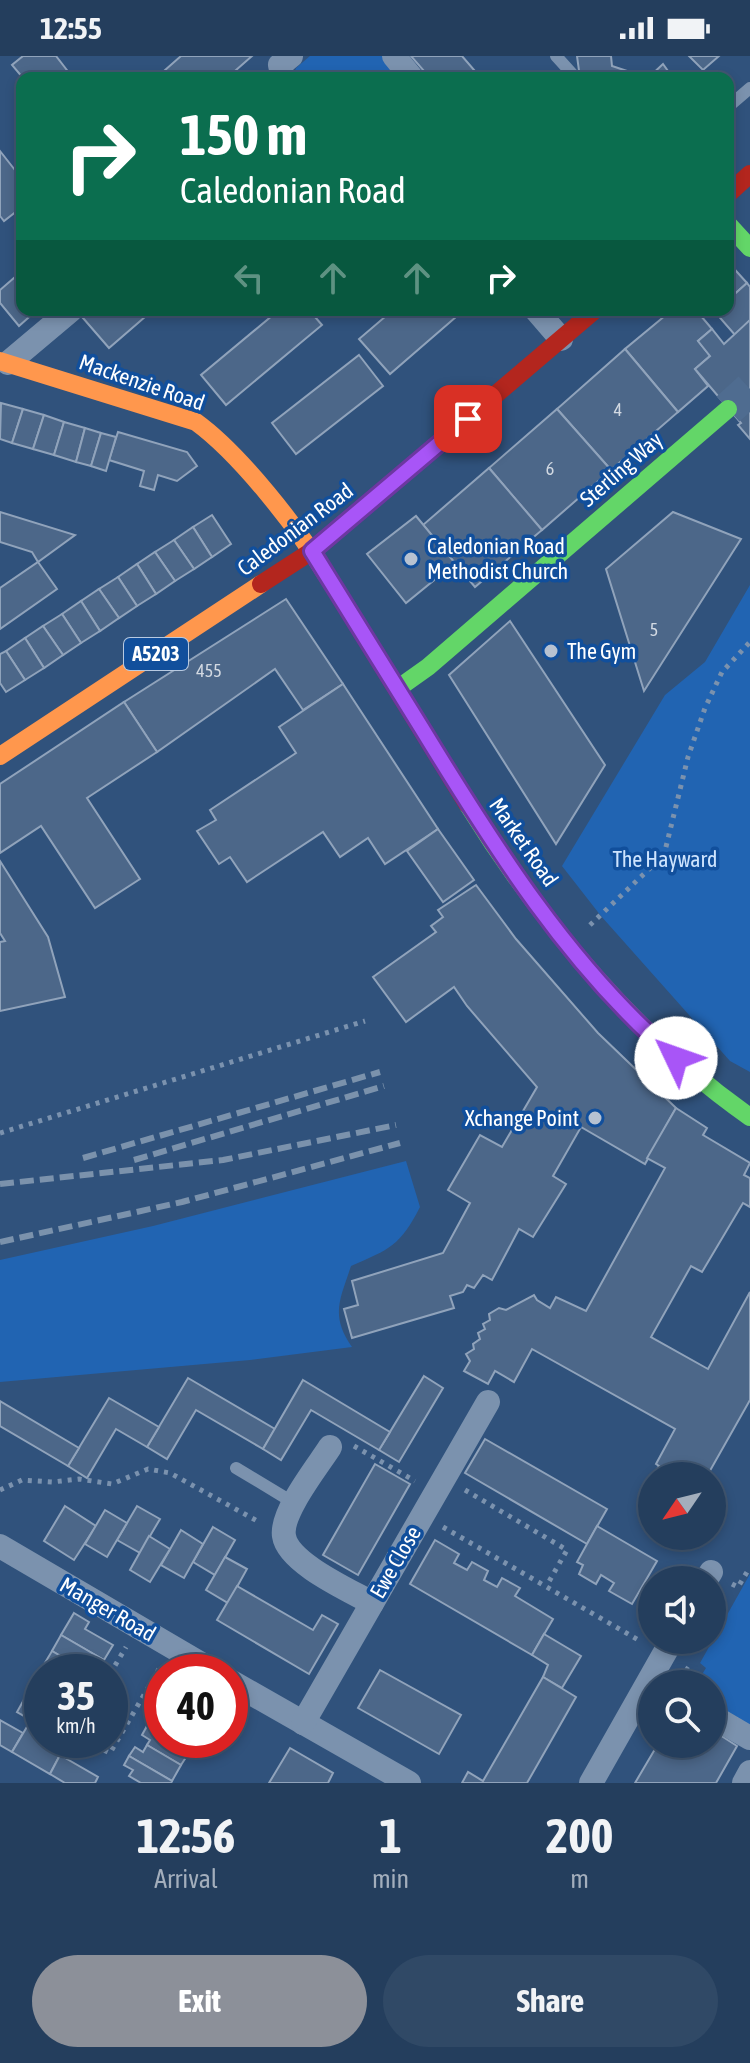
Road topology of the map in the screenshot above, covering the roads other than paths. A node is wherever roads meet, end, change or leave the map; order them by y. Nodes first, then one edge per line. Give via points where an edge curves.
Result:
1 (291, 56) edge
2 (394, 56) edge
3 (556, 56) edge
4 (282, 72) edge
5 (407, 72) edge
6 (571, 72) edge
7 (750, 88) edge
8 (734, 102) edge
9 (750, 174) edge
10 (734, 189) edge
11 (734, 231) edge
12 (750, 248) edge
13 (63, 316) edge
14 (541, 316) edge
15 (588, 316) edge
16 (561, 339) junction
17 (4, 362) edge
18 (728, 409) tunnel mouth
19 (312, 551) junction
20 (397, 689) junction
21 (0, 756) edge
22 (750, 1117) edge
23 (488, 1402) dead end
24 (330, 1447) road end
25 (236, 1468) dead end
26 (294, 1503) junction
27 (0, 1546) edge
28 (372, 1603) junction
29 (184, 1654) edge
30 (248, 1691) edge
31 (638, 1706) edge
32 (303, 1723) junction
33 (726, 1724) edge
34 (750, 1738) edge
35 (750, 1772) edge
36 (404, 1782) edge
37 (591, 1783) edge
38 (744, 1783) edge

1 - 4 street via 280,65
2 - 5 street
3 - 6 lane
7 - 8 lane
9 - 10 street
11 - 12 street
13 - 17 street
14 - 16 street
15 - 16 street, Caledonian Road / A5203
16 - 19 street, Caledonian Road / A5203
17 - 19 street, Mackenzie Road via 196,422 228,451
18 - 20 street, Sterling Way
19 - 20 street, Market Road
19 - 21 street, Caledonian Road / A5203
20 - 22 street, Market Road via 479,822 567,944 655,1040
23 - 28 street, Ewe Close
24 - 26 street
25 - 26 lane
26 - 28 street via 283,1535 293,1555
27 - 29 street, Manger Road
28 - 32 street, Ewe Close
30 - 32 street
31 - 37 street
32 - 36 street
33 - 34 street
35 - 38 street

